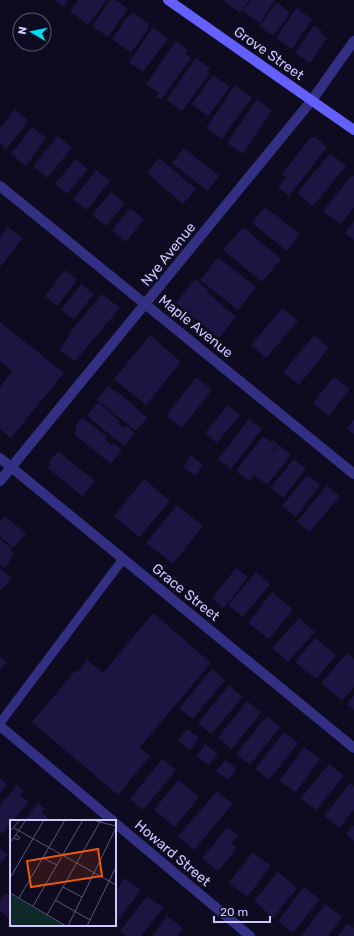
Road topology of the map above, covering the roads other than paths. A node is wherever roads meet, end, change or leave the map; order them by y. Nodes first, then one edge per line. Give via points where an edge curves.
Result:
1 (168, 0) edge
2 (354, 41) edge
3 (312, 100) junction
4 (354, 130) edge
5 (0, 186) edge
6 (145, 304) junction
7 (0, 458) edge
8 (12, 467) junction
9 (354, 474) edge
10 (0, 481) edge
11 (123, 559) junction
12 (0, 725) edge
13 (354, 748) edge
14 (112, 820) edge
15 (116, 824) edge
16 (250, 936) edge

1 - 3 main road, Grove Street
2 - 3 street, Nye Avenue
3 - 4 main road, Grove Street
3 - 6 street, Nye Avenue
5 - 6 street, Maple Avenue
6 - 8 street, Nye Avenue
6 - 9 street, Maple Avenue
7 - 8 street, Grace Street
8 - 10 street, Nye Avenue
8 - 11 street, Grace Street
11 - 12 lane
11 - 13 street, Grace Street
12 - 14 street, Howard Street
15 - 16 street, Howard Street

